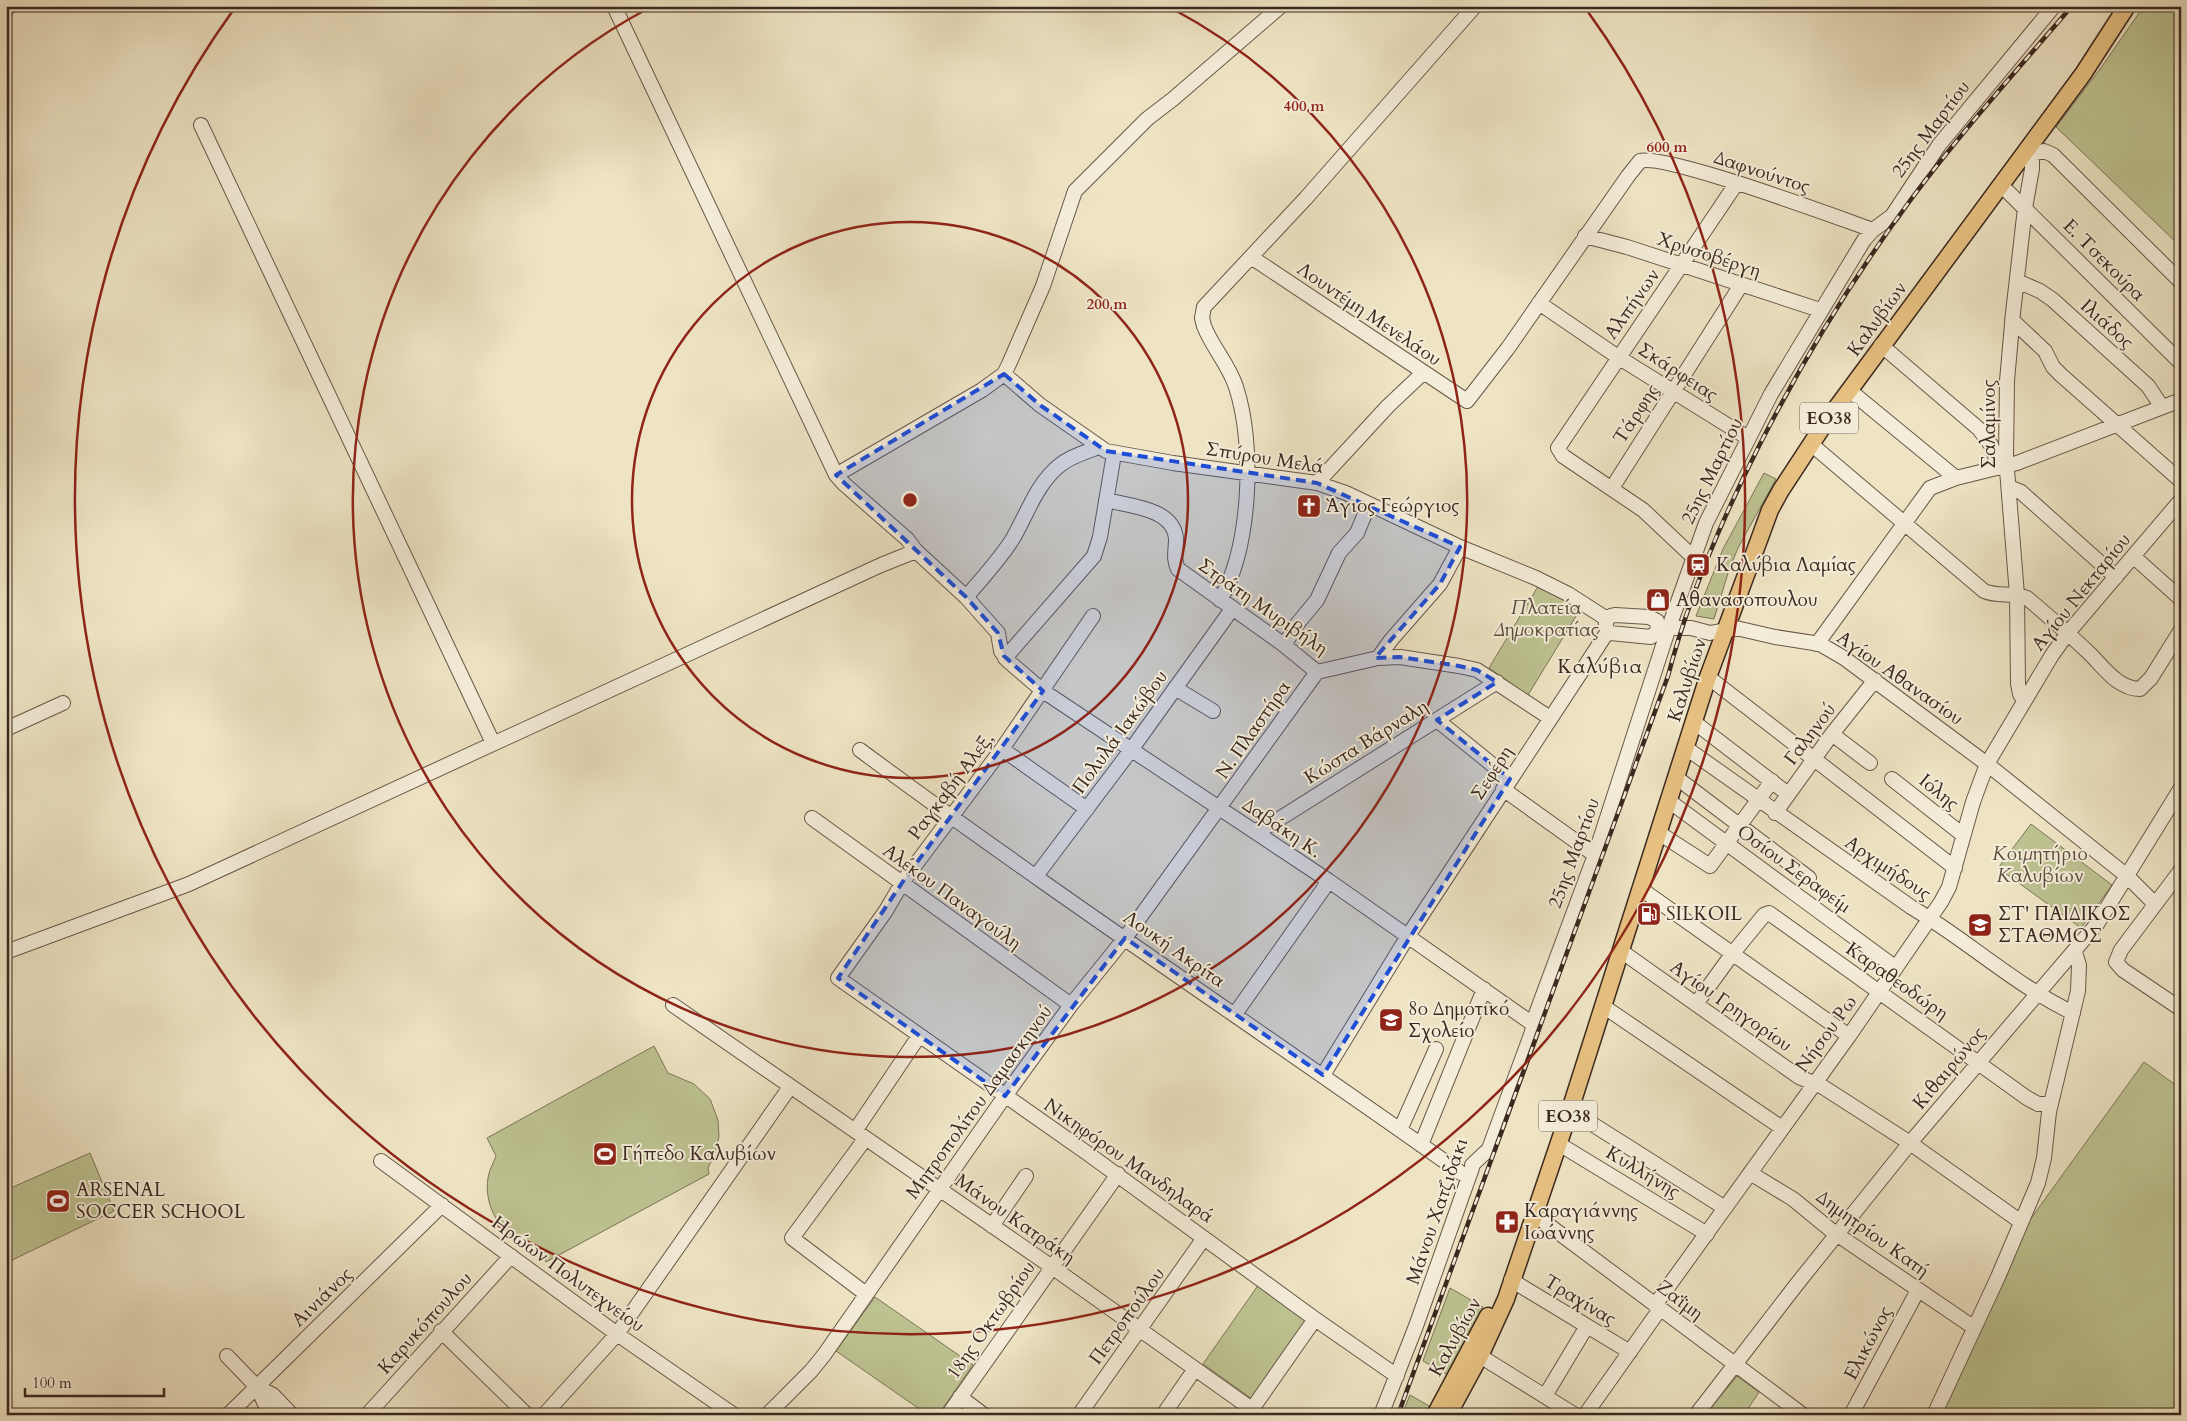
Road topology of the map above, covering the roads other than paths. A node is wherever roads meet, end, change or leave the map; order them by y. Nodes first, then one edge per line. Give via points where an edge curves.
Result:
1 (614, 6) edge
2 (1281, 6) edge
3 (1475, 6) edge
4 (2054, 6) edge
5 (2128, 6) edge
6 (201, 125) dead end
7 (2030, 152) junction
8 (1736, 184) junction
9 (2001, 185) junction
10 (2025, 208) junction
11 (1873, 230) junction
12 (1585, 236) junction
13 (1251, 257) junction
14 (1681, 266) junction
15 (2017, 281) junction
16 (2181, 282) edge
17 (1741, 285) junction
18 (1539, 304) junction
19 (1820, 310) junction
20 (2012, 320) junction
21 (1881, 345) junction
22 (1618, 356) junction
23 (2181, 363) edge
24 (1423, 373) junction
25 (1004, 374) junction
26 (1849, 390) junction
27 (1674, 392) junction
28 (2181, 400) edge
29 (2162, 407) junction
30 (2116, 426) junction
31 (1748, 438) junction
32 (1811, 444) junction
33 (1098, 447) junction
34 (1114, 454) junction
35 (2003, 467) junction
36 (1246, 472) junction
37 (836, 475) junction
38 (1956, 478) junction
39 (2181, 481) edge
40 (1317, 482) junction
41 (2009, 487) junction
42 (1612, 488) junction
43 (1106, 500) junction
44 (2181, 500) edge
45 (1369, 504) junction
46 (1904, 523) junction
47 (1460, 547) junction
48 (916, 551) junction
49 (1693, 557) junction
50 (2134, 557) junction
51 (2116, 578) junction
52 (2017, 595) junction
53 (966, 598) junction
54 (2181, 599) edge
55 (1220, 600) junction
56 (1232, 609) junction
57 (1093, 616) dead end
58 (1607, 625) junction
59 (1664, 628) junction
60 (1725, 629) junction
61 (2181, 630) edge
62 (2067, 634) junction
63 (1817, 644) junction
64 (1284, 645) junction
65 (1005, 658) junction
66 (1378, 658) junction
67 (1317, 672) junction
68 (1708, 678) junction
69 (1875, 680) junction
70 (1497, 682) junction
71 (1175, 688) junction
72 (1043, 690) junction
73 (2024, 700) junction
74 (63, 703) dead end
75 (1213, 711) dead end
76 (1550, 718) junction
77 (1437, 720) junction
78 (1694, 722) junction
79 (6, 729) edge
80 (1832, 734) junction
81 (493, 743) junction
82 (1686, 748) junction
83 (1002, 749) junction
84 (860, 750) dead end
85 (1131, 750) junction
86 (1814, 759) junction
87 (1870, 763) dead end
88 (1987, 764) junction
89 (1677, 778) junction
90 (1892, 779) dead end
91 (1772, 781) junction
92 (1507, 784) junction
93 (2181, 788) edge
94 (1788, 794) junction
95 (1758, 800) junction
96 (1669, 802) junction
97 (1086, 809) junction
98 (1220, 809) junction
99 (1775, 812) junction
100 (951, 817) junction
101 (812, 818) dead end
102 (1739, 826) junction
103 (1254, 831) junction
104 (1659, 833) junction
105 (1963, 835) junction
106 (1726, 843) junction
107 (1595, 855) junction
108 (1955, 868) junction
109 (2181, 870) edge
110 (1036, 876) junction
111 (2127, 876) junction
112 (1809, 878) dead end
113 (1329, 882) junction
114 (901, 884) junction
115 (1641, 888) junction
116 (2156, 904) junction
117 (1930, 919) junction
118 (1408, 936) junction
119 (1126, 938) junction
120 (1621, 951) junction
121 (6, 952) edge
122 (2075, 952) junction
123 (1733, 953) junction
124 (1896, 968) junction
125 (838, 978) joint
126 (1484, 989) junction
127 (1880, 992) junction
128 (2038, 994) junction
129 (1071, 1004) junction
130 (1696, 1004) junction
131 (673, 1005) dead end
132 (1603, 1006) junction
133 (2181, 1009) edge
134 (2074, 1013) junction
135 (1235, 1014) junction
136 (1530, 1021) junction
137 (919, 1036) junction
138 (1849, 1036) junction
139 (1436, 1049) dead end
140 (1978, 1063) junction
141 (1322, 1075) junction
142 (1814, 1084) junction
143 (790, 1086) junction
144 (1004, 1096) junction
145 (2050, 1104) junction
146 (1570, 1110) junction
147 (1782, 1128) junction
148 (1400, 1130) junction
149 (860, 1135) junction
150 (1910, 1143) junction
151 (1559, 1144) junction
152 (1421, 1145) junction
153 (382, 1161) dead end
154 (1470, 1171) junction
155 (1750, 1173) junction
156 (1118, 1174) junction
157 (1026, 1176) dead end
158 (938, 1189) junction
159 (442, 1205) junction
160 (1725, 1208) junction
161 (1535, 1215) junction
162 (2021, 1222) junction
163 (992, 1226) junction
164 (1707, 1234) junction
165 (1837, 1234) junction
166 (1204, 1238) junction
167 (511, 1256) junction
168 (1052, 1267) junction
169 (1511, 1280) junction
170 (1918, 1290) junction
171 (866, 1294) junction
172 (1658, 1307) junction
173 (1315, 1318) junction
174 (1587, 1326) junction
175 (1974, 1326) junction
176 (1140, 1330) junction
177 (442, 1332) junction
178 (617, 1334) junction
179 (1630, 1352) junction
180 (227, 1356) dead end
181 (1480, 1356) junction
182 (1735, 1365) junction
183 (1195, 1369) junction
184 (1397, 1376) junction
185 (256, 1387) junction
186 (1545, 1396) junction
187 (960, 1397) junction
188 (1257, 1413) edge
189 (228, 1415) edge
190 (275, 1415) edge
191 (292, 1415) edge
192 (368, 1415) edge
193 (527, 1415) edge
194 (544, 1415) edge
195 (734, 1415) edge
196 (767, 1415) edge
197 (948, 1415) edge
198 (984, 1415) edge
199 (1079, 1415) edge
200 (1163, 1415) edge
201 (1381, 1415) edge
202 (1435, 1415) edge
203 (1448, 1415) edge
204 (1575, 1415) edge
205 (1585, 1415) edge
206 (1696, 1415) edge
207 (1803, 1415) edge
208 (1851, 1415) edge
209 (1934, 1415) edge

1 - 37 street
2 - 25 street via 1147,118 1075,191 1043,286
3 - 13 street
4 - 11 street, 25ης Μαρτίου via 1939,145 1892,216
5 - 7 main road, Καλυβίων / ΕΟ38
6 - 81 street
7 - 9 main road, Καλυβίων / ΕΟ38
7 - 10 street, Σαλαμίνος via 2032,169
7 - 16 street via 2046,151 2053,155
8 - 11 street, Δαφνούντος
8 - 12 street, Δαφνούντος via 1655,160 1644,160 1638,163
8 - 14 street, Αλπήνων
9 - 10 street, Ε. Τσεκούρα
9 - 21 main road, Καλυβίων / ΕΟ38
10 - 15 street, Σαλαμίνος
10 - 23 street, Ε. Τσεκούρα
11 - 19 street, 25ης Μαρτίου
12 - 14 street, Χρυσοβέργη
12 - 18 street
13 - 24 street, Λουντέμη Μενελάου
13 - 36 street via 1208,300 1202,312 1209,338 1234,382 1246,434
14 - 17 street, Χρυσοβέργη
14 - 22 street, Αλπήνων
15 - 20 street, Σαλαμίνος
15 - 29 street, Ιλιάδος via 2053,300 2148,386
17 - 19 street, Χρυσοβέργη
17 - 27 street, Τάρφης
18 - 22 street, Σκάρφειας
18 - 24 street, Λουντέμη Μενελάου via 1467,401
19 - 31 street, 25ης Μαρτίου
20 - 30 street via 2046,351 2053,367
20 - 35 street, Σαλαμίνος
21 - 26 main road, Καλυβίων / ΕΟ38
21 - 35 street via 1979,429
22 - 27 street, Σκάρφειας
22 - 42 street, Αλπήνων via 1558,448 1564,456
24 - 40 street
25 - 33 street, Σπύρου Μελά
25 - 37 street
26 - 32 main road, Καλυβίων / ΕΟ38
26 - 38 street
27 - 31 street, Σκάρφειας
27 - 42 street, Τάρφης
28 - 29 street
29 - 30 street
30 - 35 street
30 - 39 street
31 - 49 street, 25ης Μαρτίου via 1715,503
32 - 46 street
32 - 60 main road, Καλυβίων / ΕΟ38 via 1770,510
33 - 34 street, Σπύρου Μελά
33 - 53 street via 1060,465 1048,478 1012,539
34 - 36 street, Σπύρου Μελά
34 - 43 street
35 - 38 street
35 - 41 street, Σαλαμίνος
36 - 40 street, Σπύρου Μελά
36 - 55 street via 1238,555 1231,580
37 - 48 street via 907,539
38 - 46 street via 1930,488
40 - 45 street, Σπύρου Μελά
41 - 51 street via 2021,492
41 - 52 street, Σαλαμίνος
42 - 49 street via 1643,510
43 - 55 street, Στράτη Μυριβήλη via 1164,516 1174,528 1178,570
43 - 65 street via 1094,556
44 - 50 street, Αγίου Νεκταρίου
45 - 47 street, Σπύρου Μελά
45 - 64 street via 1357,532 1339,553 1317,600
46 - 52 street via 1985,592
46 - 63 street
47 - 58 street, Σπύρου Μελά via 1568,594
47 - 66 street via 1440,584
48 - 53 street
48 - 81 street
49 - 59 street, 25ης Μαρτίου
50 - 51 street, Αγίου Νεκταρίου
50 - 54 street
51 - 62 street, Αγίου Νεκταρίου
52 - 62 street via 2027,598
52 - 73 street, Σαλαμίνος via 2018,684
53 - 65 street via 998,633
55 - 56 street, Στράτη Μυριβήλη
56 - 64 street, Στράτη Μυριβήλη
56 - 71 street, Πολυλά Ιακώβου
57 - 72 street, Ραγκαβή Αλεξ,
58 - 59 street via 1613,634 1651,637
58 - 59 street via 1616,615 1652,618
58 - 76 street, Σεφέρη
59 - 60 street, Αγίου Αθανασίου via 1710,632
59 - 107 street, 25ης Μαρτίου
60 - 63 street, Αγίου Αθανασίου via 1736,628
60 - 68 main road, Καλυβίων / ΕΟ38
61 - 62 street via 2151,678 2138,689 2112,676
62 - 73 street, Αγίου Νεκταρίου
63 - 69 street, Αγίου Αθανασίου via 1827,647
64 - 67 street, Στράτη Μυριβήλη
65 - 72 street, Δαβάκη Κ.
66 - 67 street, Στράτη Μυριβήλη
66 - 70 street, Στράτη Μυριβήλη via 1420,659 1469,668
67 - 98 street, Ν. Πλαστήρα
68 - 78 main road, Καλυβίων / ΕΟ38
68 - 86 street
69 - 80 street, Γαληνού
69 - 88 street, Αγίου Αθανασίου
70 - 76 street, Στράτη Μυριβήλη
70 - 77 street, Κώστα Βάρναλη
71 - 75 street
71 - 85 street, Πολυλά Ιακώβου
72 - 83 street, Ραγκαβή Αλεξ,
72 - 85 street, Δαβάκη Κ.
73 - 88 street, Αγίου Νεκταρίου
74 - 79 street
76 - 92 street, Σεφέρη
77 - 92 street
77 - 103 street, Κώστα Βάρναλη via 1268,826
78 - 82 main road, Καλυβίων / ΕΟ38
78 - 91 street
80 - 86 street, Γαληνού
80 - 87 street
81 - 121 street via 189,884
82 - 89 main road, Καλυβίων / ΕΟ38
82 - 95 street, Αρχιμήδους
83 - 97 street
83 - 100 street, Ραγκαβή Αλεξ,
84 - 100 street, Λουκή Ακρίτα
85 - 97 street, Πολυλά Ιακώβου
85 - 98 street, Δαβάκη Κ.
86 - 94 street, Γαληνού
86 - 108 street
88 - 105 street, Νήσου Ρω
88 - 111 street, Αγίου Αθανασίου
89 - 96 main road, Καλυβίων / ΕΟ38
89 - 102 street
90 - 105 street, Ιόλης
91 - 94 street
91 - 95 street, Γαληνού
92 - 107 street
92 - 118 street, Σεφέρη
93 - 111 street, Κιθαιρώνος
94 - 99 street, Γαληνού
95 - 99 street, Αρχιμήδους
95 - 102 street, Γαληνού
96 - 104 main road, Καλυβίων / ΕΟ38
96 - 106 street, Οσίου Σεραφείμ
97 - 110 street, Πολυλά Ιακώβου
98 - 103 street, Δαβάκη Κ.
98 - 119 street, Μητροπολίτου Δαμασκηνού
99 - 117 street, Αρχιμήδους
100 - 110 street, Λουκή Ακρίτα
100 - 114 street, Ραγκαβή Αλεξ,
101 - 114 street, Αλέκου Παναγούλη
102 - 106 street, Γαληνού
102 - 112 street
103 - 113 street, Δαβάκη Κ.
104 - 106 street, Γαληνού via 1708,866
104 - 115 main road, Καλυβίων / ΕΟ38
105 - 108 street, Νήσου Ρω
106 - 124 street, Οσίου Σεραφείμ
107 - 136 street, 25ης Μαρτίου
108 - 117 street, Νήσου Ρω via 1946,894
109 - 116 street
110 - 119 street, Λουκή Ακρίτα
111 - 116 street, Αγίου Αθανασίου
111 - 122 street, Κιθαιρώνος via 2105,914
113 - 118 street, Δαβάκη Κ.
113 - 135 street
114 - 125 street, Ραγκαβή Αλεξ,
114 - 129 street, Αλέκου Παναγούλη
115 - 120 main road, Καλυβίων / ΕΟ38
115 - 123 street
116 - 133 street via 2121,950 2116,962
117 - 124 street, Νήσου Ρω
117 - 128 street, Αρχιμήδους
118 - 126 street, Δαβάκη Κ.
118 - 141 street, Σεφέρη
119 - 129 street, Μητροπολίτου Δαμασκηνού
119 - 135 street, Λουκή Ακρίτα
120 - 130 street, Αγίου Γρηγορίου
120 - 132 main road, Καλυβίων / ΕΟ38
122 - 128 street, Κιθαιρώνος
122 - 134 street via 2079,978
123 - 127 street, Καραθεοδώρη via 1764,915 1769,914
123 - 130 street
123 - 138 street
124 - 127 street, Νήσου Ρω
125 - 137 street, Νικηφόρου Μανδηλαρά
126 - 136 street, Δαβάκη Κ.
126 - 152 street
127 - 138 street, Νήσου Ρω
127 - 140 street, Καραθεοδώρη
128 - 134 street, Αρχιμήδους
128 - 140 street, Κιθαιρώνος
129 - 144 street, Μητροπολίτου Δαμασκηνού
130 - 142 street, Αγίου Γρηγορίου via 1799,1077
131 - 143 street, Μάνου Κατράκη
132 - 146 main road, Καλυβίων / ΕΟ38
132 - 147 street
134 - 145 street
135 - 141 street, Λουκή Ακρίτα
136 - 154 street, Μάνου Χατζιδάκι
137 - 144 street, Νικηφόρου Μανδηλαρά
137 - 149 street
138 - 142 street, Νήσου Ρω
139 - 148 street
140 - 145 street, Καραθεοδώρη via 2033,1102
140 - 150 street, Κιθαιρώνος
141 - 148 street, Λουκή Ακρίτα
142 - 147 street, Νήσου Ρω
142 - 150 street, Αγίου Γρηγορίου
143 - 149 street, Μάνου Κατράκη
143 - 178 street
144 - 156 street, Νικηφόρου Μανδηλαρά
144 - 158 street, Μητροπολίτου Δαμασκηνού
145 - 162 street via 2042,1168
146 - 151 main road, Καλυβίων / ΕΟ38
146 - 160 street
147 - 155 street, Νήσου Ρω
148 - 152 street, Λουκή Ακρίτα
149 - 158 street, Μάνου Κατράκη
149 - 171 street via 792,1238
150 - 162 street, Αγίου Γρηγορίου
150 - 165 street, Κιθαιρώνος
151 - 161 main road, Καλυβίων / ΕΟ38
151 - 164 street, Κυλλήνης
152 - 154 street, Λουκή Ακρίτα via 1461,1174
153 - 159 street, Ηρώων Πολυτεχνείου
154 - 184 street, Μάνου Χατζιδάκι
155 - 160 street, Νήσου Ρω
155 - 165 street, Δημητρίου Κατή via 1798,1203
156 - 166 street, Νικηφόρου Μανδηλαρά
156 - 168 street, 18ης Οκτωβρίου
157 - 163 street
158 - 163 street, Μάνου Κατράκη
158 - 171 street, Μητροπολίτου Δαμασκηνού
159 - 167 street, Ηρώων Πολυτεχνείου
159 - 185 street, Αινιάνος
160 - 164 street, Νήσου Ρω
161 - 169 main road, Καλυβίων / ΕΟ38
161 - 172 street, Ζαΐμη
162 - 175 street
163 - 168 street, Μάνου Κατράκη
164 - 172 street, Νήσου Ρω
165 - 170 street, Δημητρίου Κατή
165 - 182 street, Κιθαιρώνος
166 - 173 street, Νικηφόρου Μανδηλαρά
166 - 176 street, Πετροπούλου
167 - 177 street, Καρυκόπουλου
167 - 178 street, Ηρώων Πολυτεχνείου
168 - 176 street, Μάνου Κατράκη
168 - 187 street, 18ης Οκτωβρίου
169 - 174 street, Τραχίνας
169 - 181 main road, Καλυβίων / ΕΟ38
169 - 202 main road, Καλυβίων / ΕΟ38
170 - 175 street, Δημητρίου Κατή
170 - 208 street, Ελικώνος
171 - 196 street, Μητροπολίτου Δαμασκηνού via 817,1364
172 - 179 street, Νήσου Ρω
172 - 182 street, Ζαΐμη
173 - 184 street, Νικηφόρου Μανδηλαρά
173 - 188 street
174 - 179 street, Τραχίνας
174 - 186 street
175 - 209 street
176 - 183 street, Μάνου Κατράκη
176 - 199 street, Πετροπούλου
177 - 192 street, Καρυκόπουλου
177 - 193 street
178 - 194 street
178 - 195 street, Ηρώων Πολυτεχνείου
179 - 205 street, Νήσου Ρω
180 - 185 street
181 - 186 street
181 - 203 main road, Καλυβίων / ΕΟ38
182 - 206 street, Κιθαιρώνος
182 - 207 street, Ζαΐμη
183 - 188 street, Μάνου Κατράκη
183 - 200 street
184 - 201 street, Μάνου Χατζιδάκι
185 - 189 street, Αινιάνος
185 - 190 street
185 - 191 street via 273,1395
186 - 204 street
187 - 197 street, 18ης Οκτωβρίου
187 - 198 street

